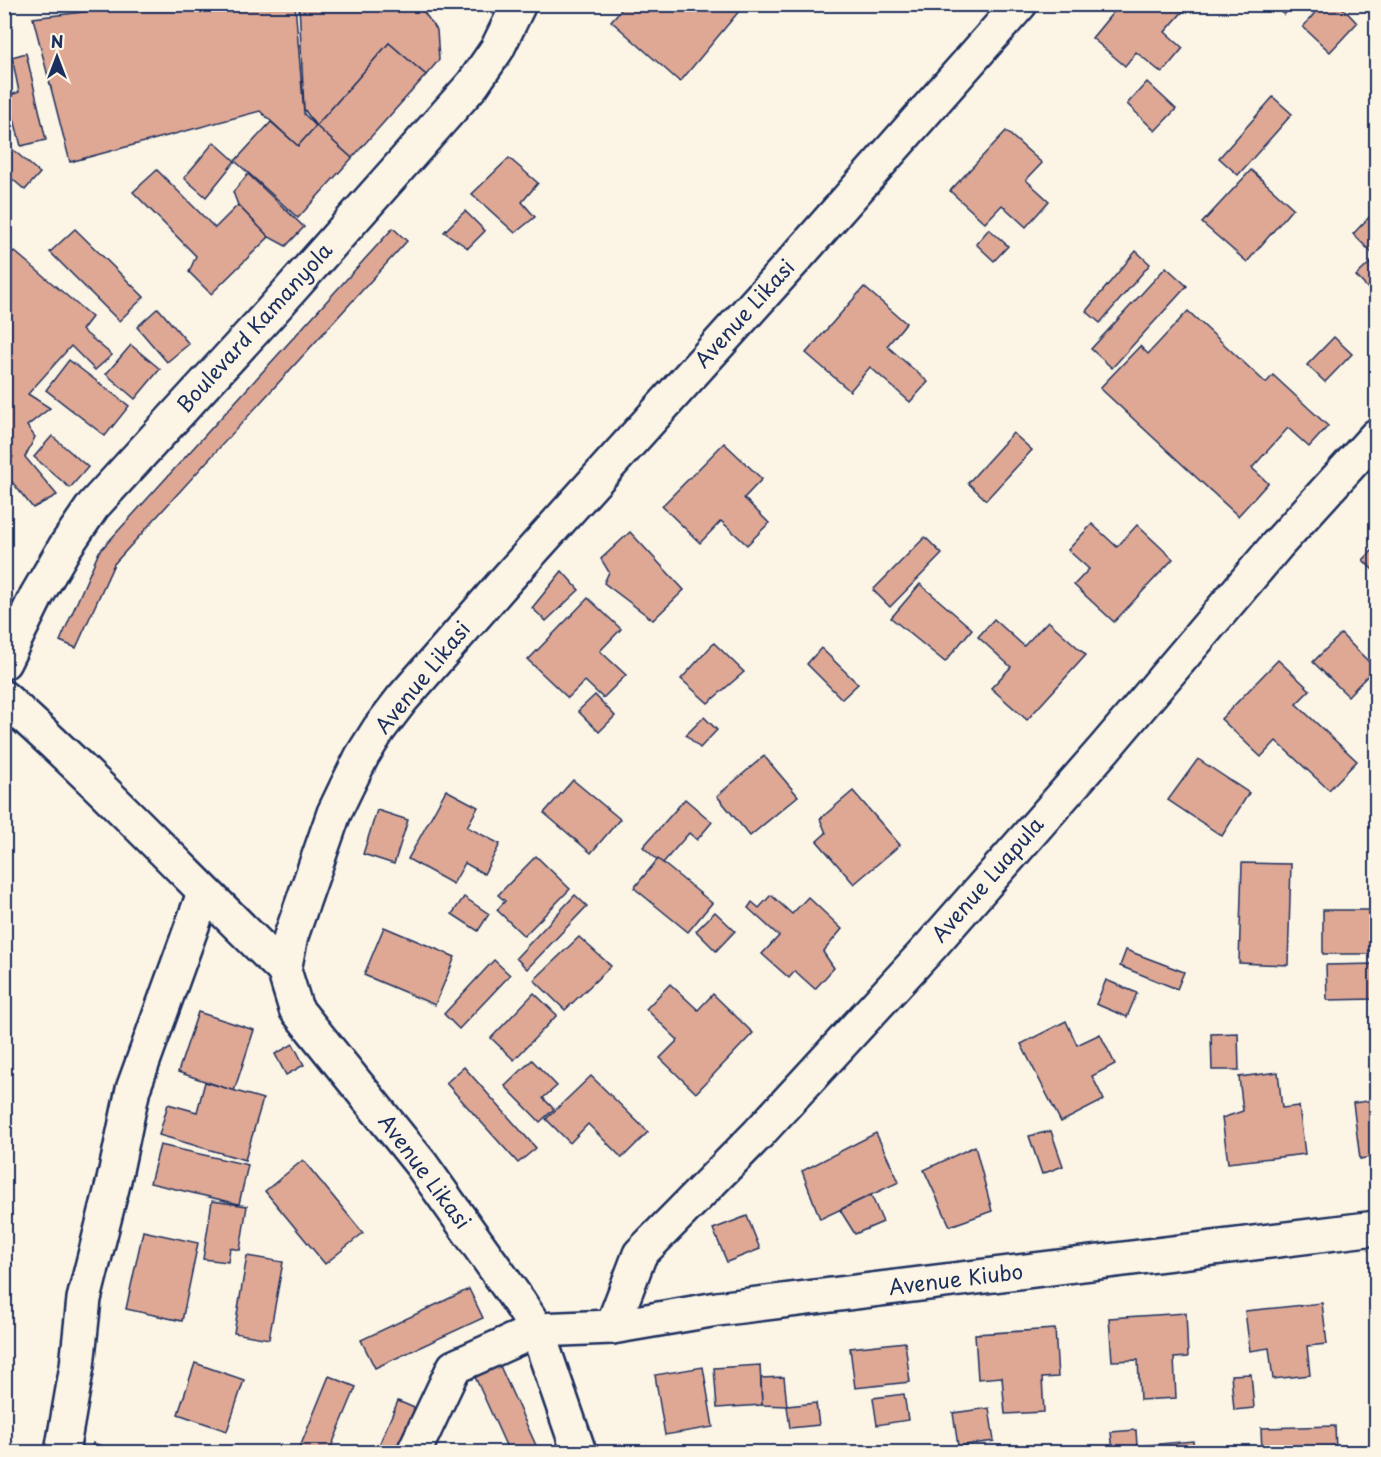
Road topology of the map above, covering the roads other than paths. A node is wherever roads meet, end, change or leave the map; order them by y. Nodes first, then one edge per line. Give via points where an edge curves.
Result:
1 (519, 4) edge
2 (1020, 4) edge
3 (1377, 436) edge
4 (4, 662) edge
5 (4, 698) edge
6 (204, 893) junction
7 (284, 970) junction
8 (1377, 1228) edge
9 (612, 1327) junction
10 (537, 1330) junction
11 (62, 1452) edge
12 (414, 1452) edge
13 (579, 1452) edge

1 - 4 street, Boulevard Kamanyola via 497,49 473,84 93,506 37,595
2 - 7 street, Avenue Likasi via 506,580 380,729 334,813 291,936
3 - 9 street, Avenue Luapula via 1277,545 931,946 758,1134 640,1254
5 - 6 street via 68,754
6 - 7 street
6 - 11 street via 133,1089 84,1299
7 - 10 street, Avenue Likasi via 296,1009 421,1164
8 - 9 street, Avenue Kiubo via 717,1309
9 - 10 street, Avenue Kiubo
10 - 12 street via 454,1367
10 - 13 street, Avenue Likasi

